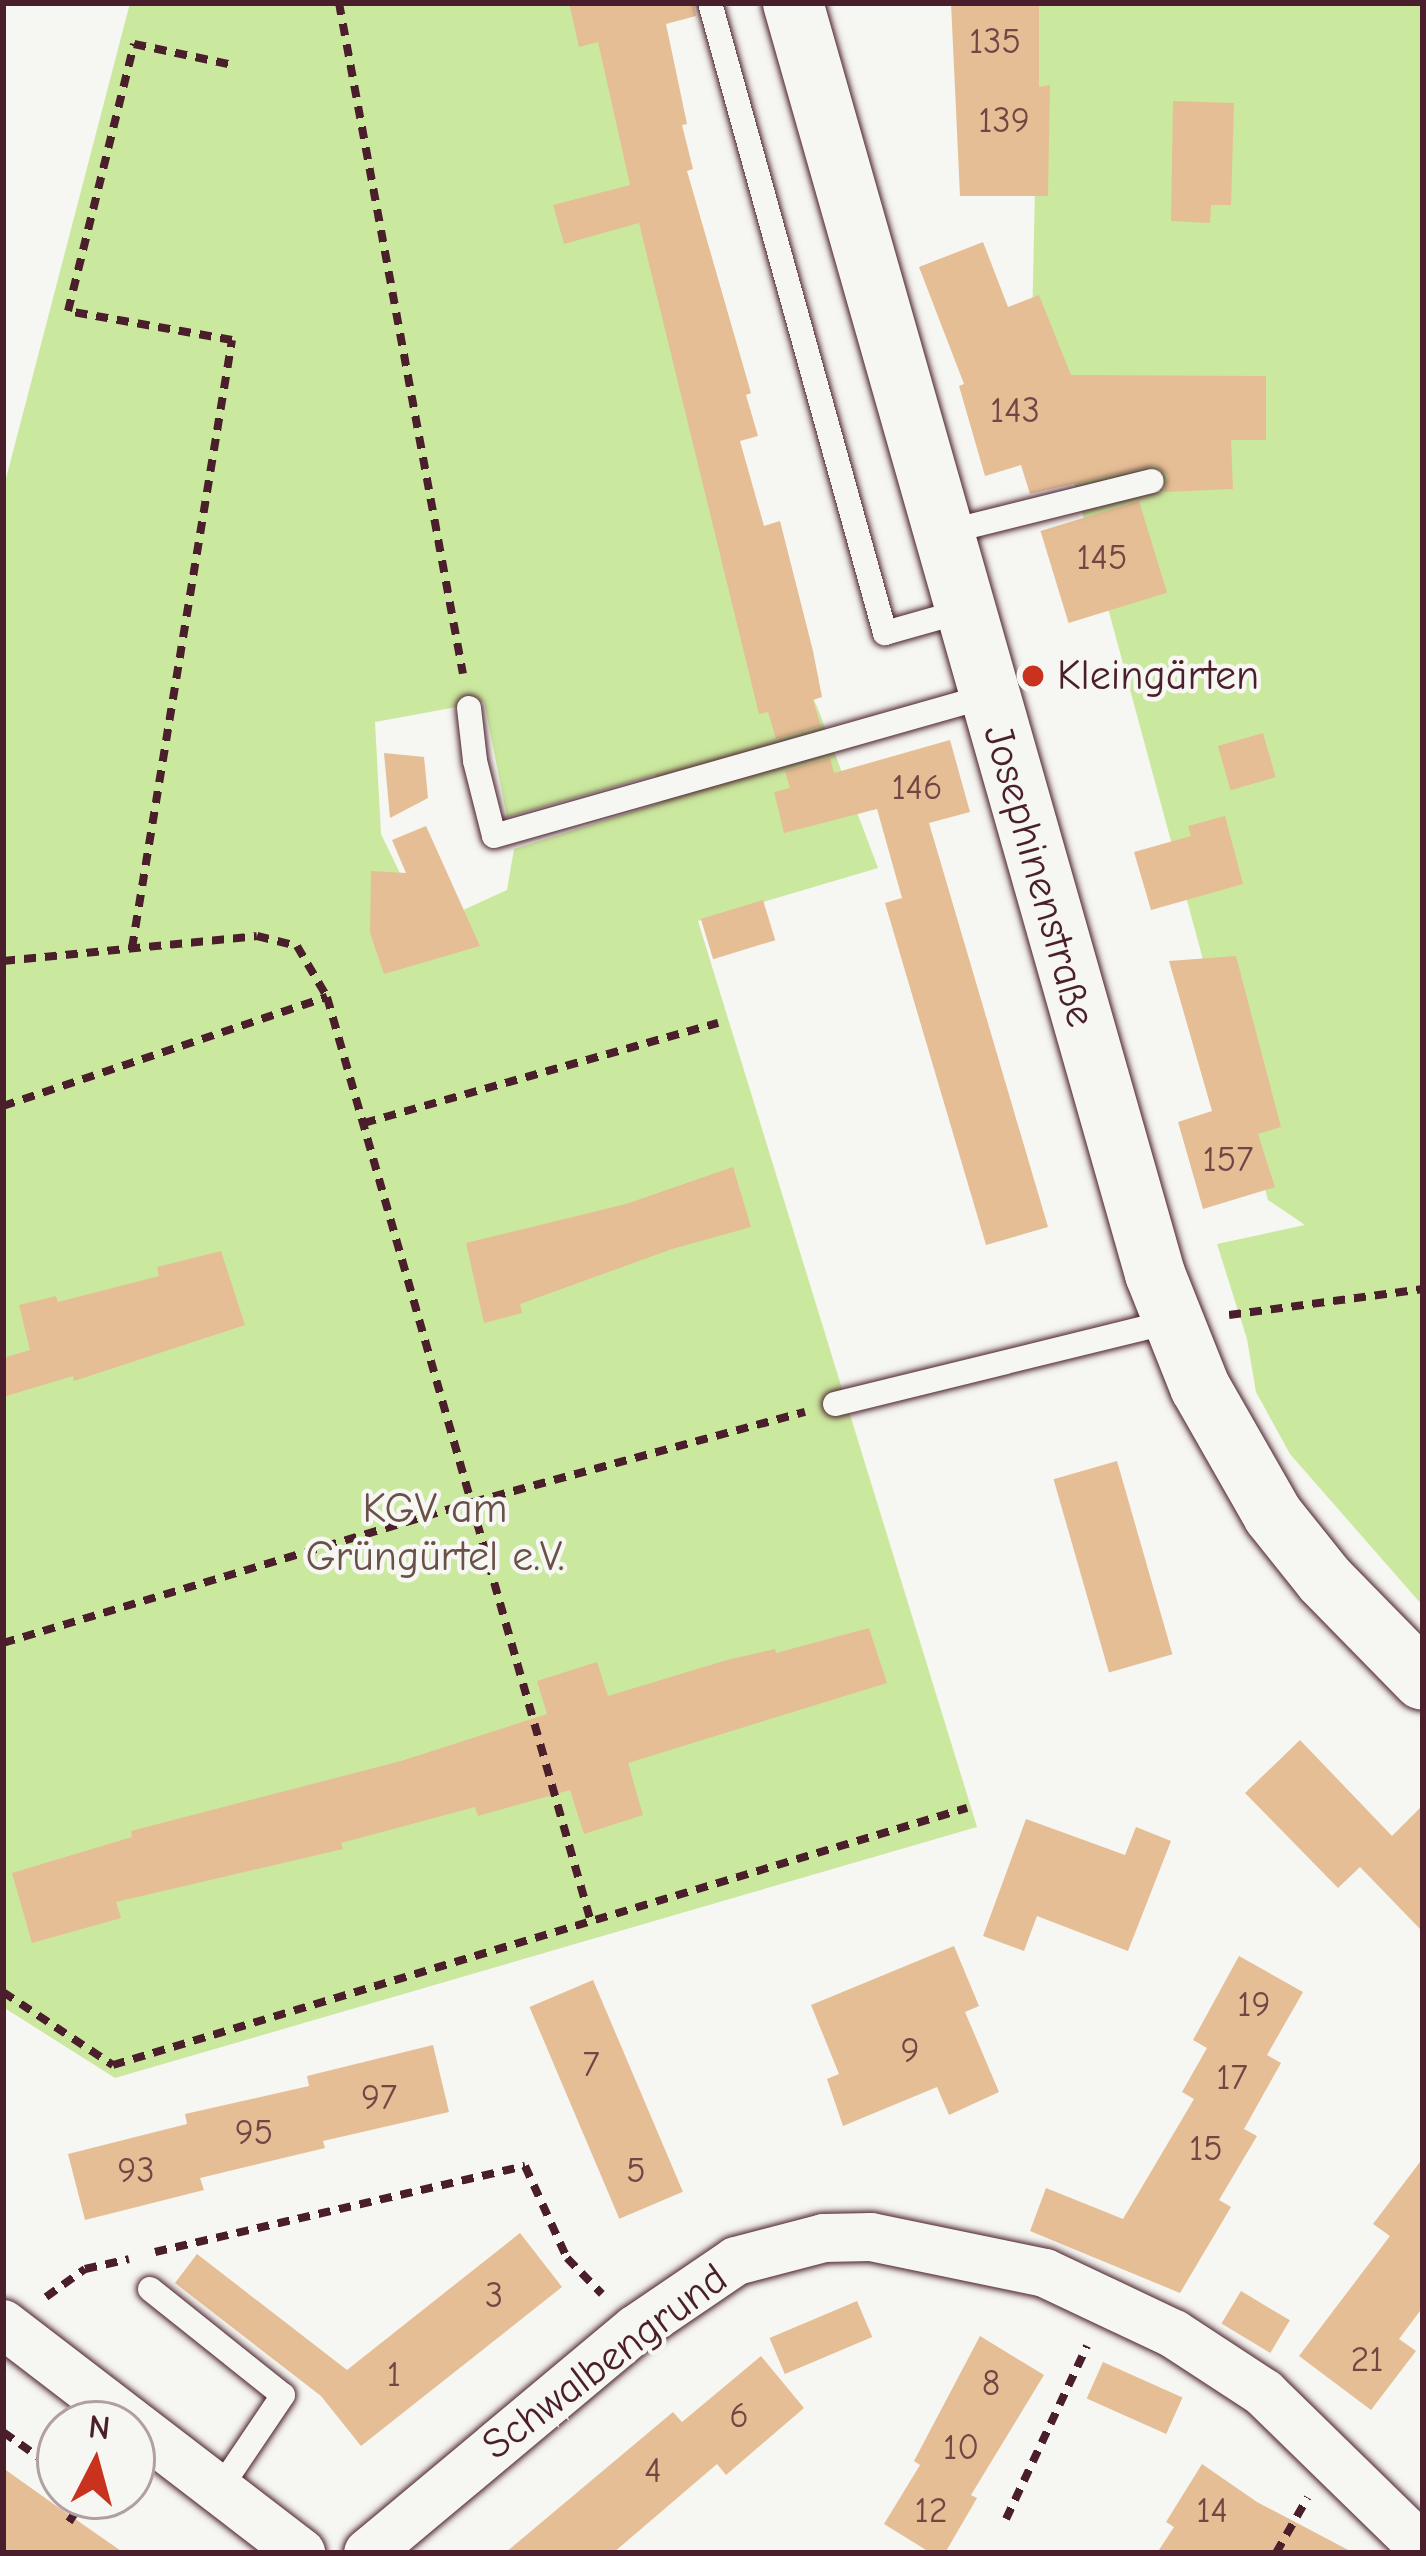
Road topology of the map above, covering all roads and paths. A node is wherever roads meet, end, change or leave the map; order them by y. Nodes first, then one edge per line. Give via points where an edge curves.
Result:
1 (339, 3) edge
2 (710, 3) edge
3 (793, 3) edge
4 (233, 65) dead end
5 (1152, 481) dead end
6 (941, 533) junction
7 (963, 611) junction
8 (987, 696) junction
9 (469, 708) joint
10 (132, 948) junction
11 (3, 961) edge
12 (327, 997) junction
13 (718, 1023) dead end
14 (3, 1106) edge
15 (364, 1123) junction
16 (1423, 1289) edge
17 (1173, 1321) junction
18 (835, 1404) joint
19 (473, 1502) junction
20 (3, 1643) edge
21 (1423, 1680) edge
22 (967, 1808) dead end
23 (591, 1922) junction
24 (3, 1992) edge
25 (149, 2289) dead end
26 (1109, 2302) junction
27 (5, 2325) edge
28 (636, 2329) junction
29 (3, 2432) edge
30 (36, 2455) edge
31 (219, 2490) junction
32 (1006, 2518) dead end
33 (1423, 2548) edge
34 (301, 2553) edge
35 (368, 2553) edge

1 - 9 path
2 - 7 lane via 885,633
3 - 6 street, Josephinenstraße
4 - 10 path via 134,44 68,311 232,340
5 - 6 lane
6 - 7 street, Josephinenstraße
7 - 8 street, Josephinenstraße
8 - 9 lane via 494,836
8 - 17 street, Josephinenstraße
10 - 11 path
10 - 12 path via 257,936 297,946
12 - 14 path
12 - 15 path
13 - 15 path
15 - 19 path
16 - 17 path
17 - 18 lane
17 - 21 street, Josephinenstraße via 1229,1445 1273,1515
18 - 19 path
19 - 20 path
19 - 23 path
22 - 23 path
23 - 24 path via 112,2065
25 - 31 lane via 283,2395
26 - 28 street, Schwalbengrund via 982,2257 871,2237 824,2238 736,2261
26 - 32 path
26 - 33 street, Schwalbengrund via 1225,2363 1264,2393
27 - 28 path via 85,2269 525,2166 567,2258
27 - 31 street
28 - 35 street, Schwalbengrund
29 - 30 path
31 - 34 street

